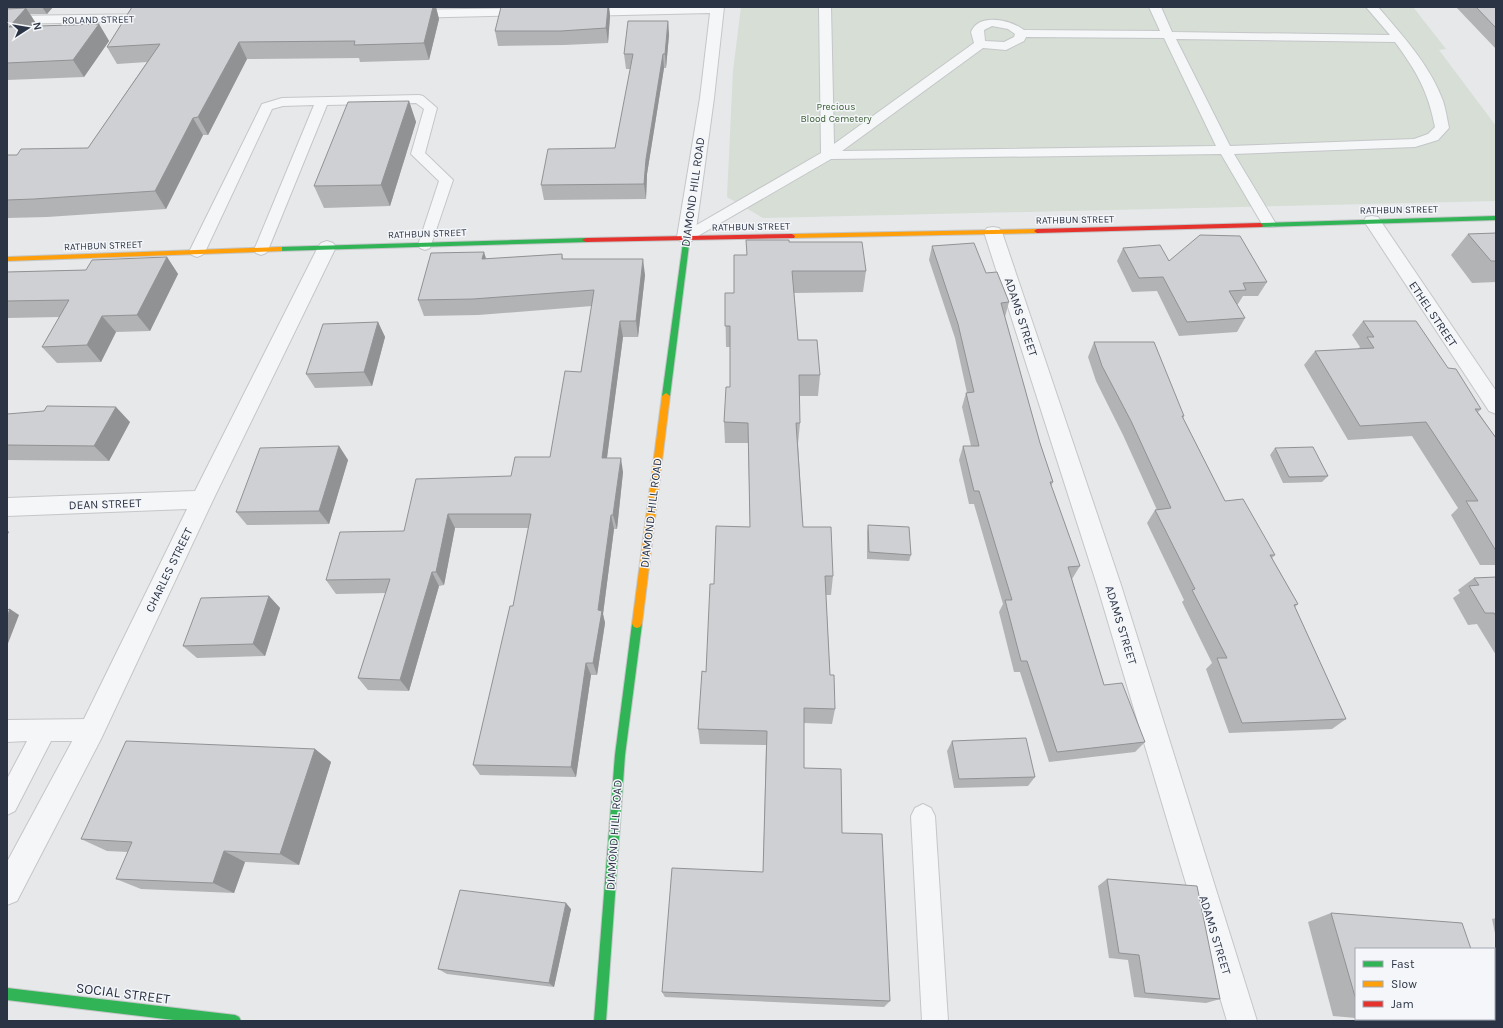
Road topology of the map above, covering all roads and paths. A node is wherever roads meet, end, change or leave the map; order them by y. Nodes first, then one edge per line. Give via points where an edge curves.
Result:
1 (825, 7) edge
2 (1155, 7) edge
3 (1372, 7) edge
4 (717, 8) edge
5 (546, 12) edge
6 (569, 12) edge
7 (397, 15) edge
8 (169, 18) edge
9 (7, 20) edge
10 (1021, 33) junction
11 (1168, 35) junction
12 (1399, 39) junction
13 (980, 44) junction
14 (322, 101) junction
15 (1224, 150) junction
16 (828, 155) junction
17 (1496, 218) edge
18 (1372, 221) junction
19 (1269, 224) junction
20 (993, 232) junction
21 (686, 237) junction
22 (425, 244) junction
23 (327, 247) junction
24 (261, 250) junction
25 (196, 252) junction
26 (7, 259) edge
27 (1496, 406) edge
28 (202, 500) junction
29 (7, 507) edge
30 (92, 730) junction
31 (7, 731) edge
32 (44, 731) junction
33 (7, 803) edge
34 (923, 816) dead end
35 (7, 891) edge
36 (7, 994) edge
37 (235, 1021) edge
38 (600, 1021) edge
39 (935, 1021) edge
40 (1242, 1021) edge

1 - 16 lane
2 - 11 lane
3 - 12 lane
4 - 6 street
4 - 21 street, DIAMOND HILL ROAD via 707,98
5 - 7 street
8 - 9 street, ROLAND STREET
10 - 11 lane
10 - 13 lane via 1020,39 1014,44
10 - 13 lane via 991,18 978,29 976,34
11 - 12 lane
11 - 15 lane
12 - 15 lane via 1422,73 1436,101 1442,128 1433,137 1408,144
13 - 16 lane
14 - 22 lane via 419,99 431,108 418,154 446,180
14 - 24 lane
14 - 25 lane via 282,102 268,107
15 - 16 lane
15 - 19 lane
16 - 21 lane
17 - 18 main road, RATHBUN STREET
18 - 19 main road, RATHBUN STREET
18 - 27 street, ETHEL STREET
19 - 20 main road, RATHBUN STREET
20 - 21 main road, RATHBUN STREET
20 - 40 street, ADAMS STREET via 1109,585
21 - 22 main road, RATHBUN STREET
21 - 38 main road, DIAMOND HILL ROAD via 620,755
22 - 23 main road, RATHBUN STREET
23 - 24 main road, RATHBUN STREET
23 - 28 street, CHARLES STREET
24 - 25 main road, RATHBUN STREET
25 - 26 main road, RATHBUN STREET
28 - 29 street, DEAN STREET
28 - 30 street, CHARLES STREET
30 - 32 lane
30 - 35 street, CHARLES STREET
31 - 32 lane
32 - 33 lane
34 - 39 lane
36 - 37 main road, SOCIAL STREET

